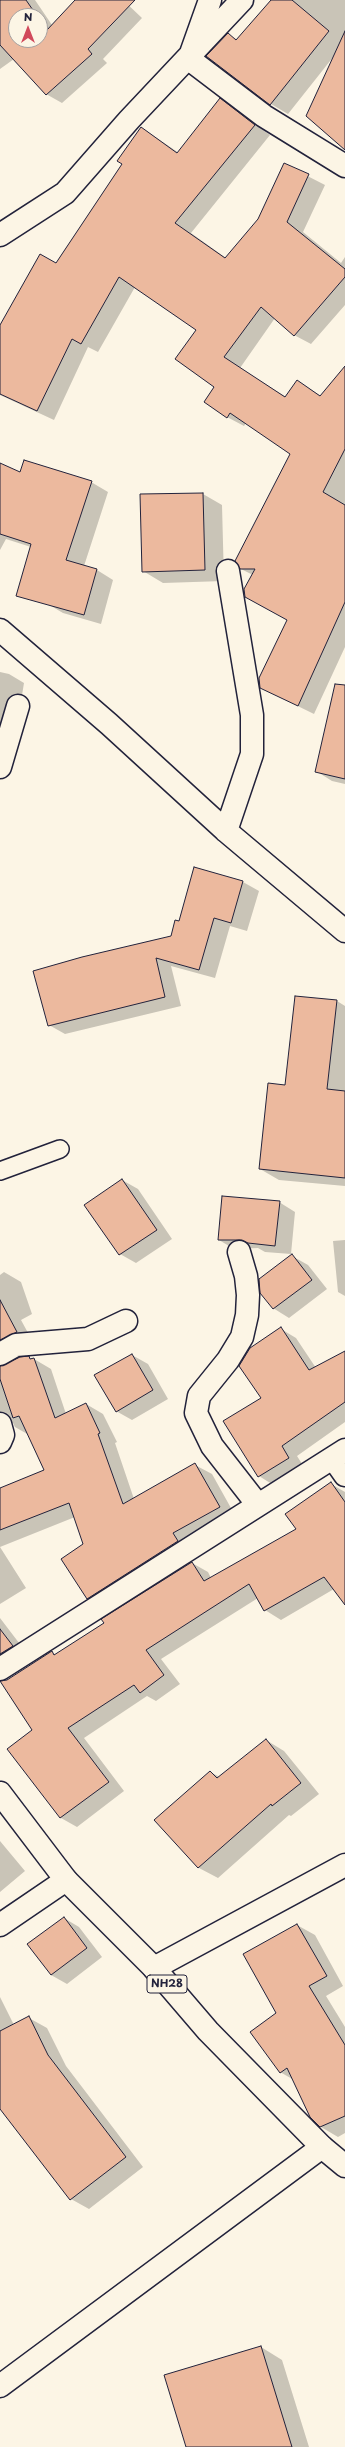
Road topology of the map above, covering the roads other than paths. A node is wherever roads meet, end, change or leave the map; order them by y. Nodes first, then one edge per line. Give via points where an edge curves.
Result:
1 (210, 0) edge
2 (242, 0) edge
3 (188, 59) junction
4 (345, 166) edge
5 (0, 235) edge
6 (228, 571) dead end
7 (0, 630) edge
8 (18, 706) dead end
9 (0, 767) edge
10 (226, 831) junction
11 (345, 931) edge
12 (60, 1149) dead end
13 (0, 1171) edge
14 (239, 1252) dead end
15 (126, 1321) dead end
16 (0, 1354) edge
17 (0, 1424) edge
18 (0, 1442) edge
19 (341, 1461) edge
20 (258, 1505) junction
21 (0, 1669) edge
22 (0, 1793) edge
23 (345, 1865) edge
24 (66, 1880) junction
25 (0, 1924) edge
26 (154, 1968) junction
27 (322, 2147) junction
28 (345, 2166) edge
29 (0, 2386) edge

1 - 3 main road
2 - 3 main road
3 - 4 main road via 264,116
3 - 5 main road via 128,120 65,193
6 - 10 main road via 252,715 252,754
7 - 10 main road via 109,724
8 - 9 main road
10 - 11 main road
12 - 13 lane
14 - 20 main road via 248,1295 242,1337 228,1360 199,1396 196,1413 212,1446
15 - 16 main road via 88,1339 16,1345
17 - 18 main road
19 - 20 main road
20 - 21 main road
22 - 24 main road, NH28
23 - 26 main road
24 - 25 main road
24 - 26 main road, NH28
26 - 27 main road, NH28 via 208,2031
27 - 28 main road, NH28
27 - 29 main road

